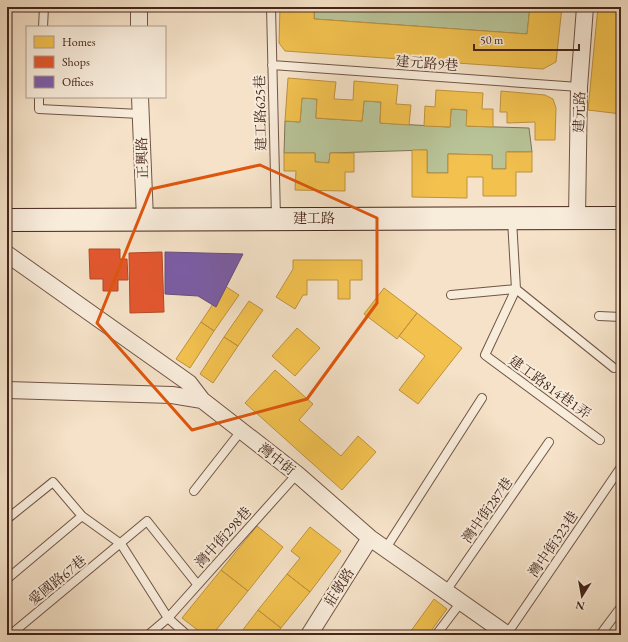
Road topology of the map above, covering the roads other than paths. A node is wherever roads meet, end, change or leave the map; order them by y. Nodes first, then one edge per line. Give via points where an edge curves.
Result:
1 (44, 7) edge
2 (139, 7) edge
3 (271, 7) edge
4 (585, 7) edge
5 (43, 26) edge
6 (139, 26) edge
7 (272, 65) junction
8 (579, 87) junction
9 (39, 98) edge
10 (140, 98) edge
11 (140, 114) junction
12 (512, 217) junction
13 (276, 218) junction
14 (576, 218) junction
15 (621, 218) edge
16 (144, 219) junction
17 (7, 220) edge
18 (7, 254) edge
19 (516, 289) junction
20 (450, 295) dead end
21 (599, 316) dead end
22 (621, 317) edge
23 (614, 368) dead end
24 (7, 390) edge
25 (482, 398) dead end
26 (202, 400) junction
27 (241, 431) junction
28 (600, 440) dead end
29 (549, 442) dead end
30 (621, 467) edge
31 (297, 474) junction
32 (194, 491) dead end
33 (82, 516) junction
34 (7, 518) edge
35 (370, 538) junction
36 (121, 544) junction
37 (386, 548) junction
38 (9, 574) edge
39 (197, 584) junction
40 (446, 591) junction
41 (461, 602) junction
42 (621, 607) edge
43 (168, 618) junction
44 (10, 635) edge
45 (148, 635) edge
46 (187, 635) edge
47 (309, 635) edge
48 (436, 635) edge
49 (507, 635) edge
50 (600, 635) edge

1 - 5 lane
2 - 6 street
3 - 7 lane, 建工路625巷
4 - 8 street, 建元路
7 - 8 lane, 建元路9巷
7 - 13 lane, 建工路625巷
8 - 14 street, 建元路
9 - 11 lane via 39,109
10 - 11 street, 正興路
11 - 16 street, 正興路
12 - 13 street, 建工路
12 - 14 street, 建工路
12 - 19 lane
13 - 16 street, 建工路
14 - 15 street, 建工路
16 - 17 street, 建工路
18 - 26 street via 188,383
19 - 20 lane
19 - 23 lane
19 - 28 lane, 建工路814巷1弄 via 485,355
21 - 22 lane
24 - 26 street, 灣中街 via 172,395
25 - 37 lane
26 - 27 street, 灣中街
27 - 31 street, 灣中街
27 - 32 lane
29 - 40 lane, 灣中街287巷
30 - 49 lane, 灣中街323巷
31 - 35 street, 灣中街
31 - 39 lane, 灣中街298巷
33 - 34 lane via 53,482
33 - 36 lane
33 - 38 lane
35 - 37 street, 灣中街
35 - 47 street, 莊敬路
36 - 39 lane, 愛國路67巷 via 147,521
36 - 43 lane
36 - 44 lane, 愛國路67巷
37 - 40 street, 灣中街
39 - 43 lane, 灣中街298巷
40 - 41 street, 灣中街
41 - 48 lane
41 - 49 street, 灣中街
42 - 50 lane
43 - 45 lane, 灣中街298巷
43 - 46 lane

